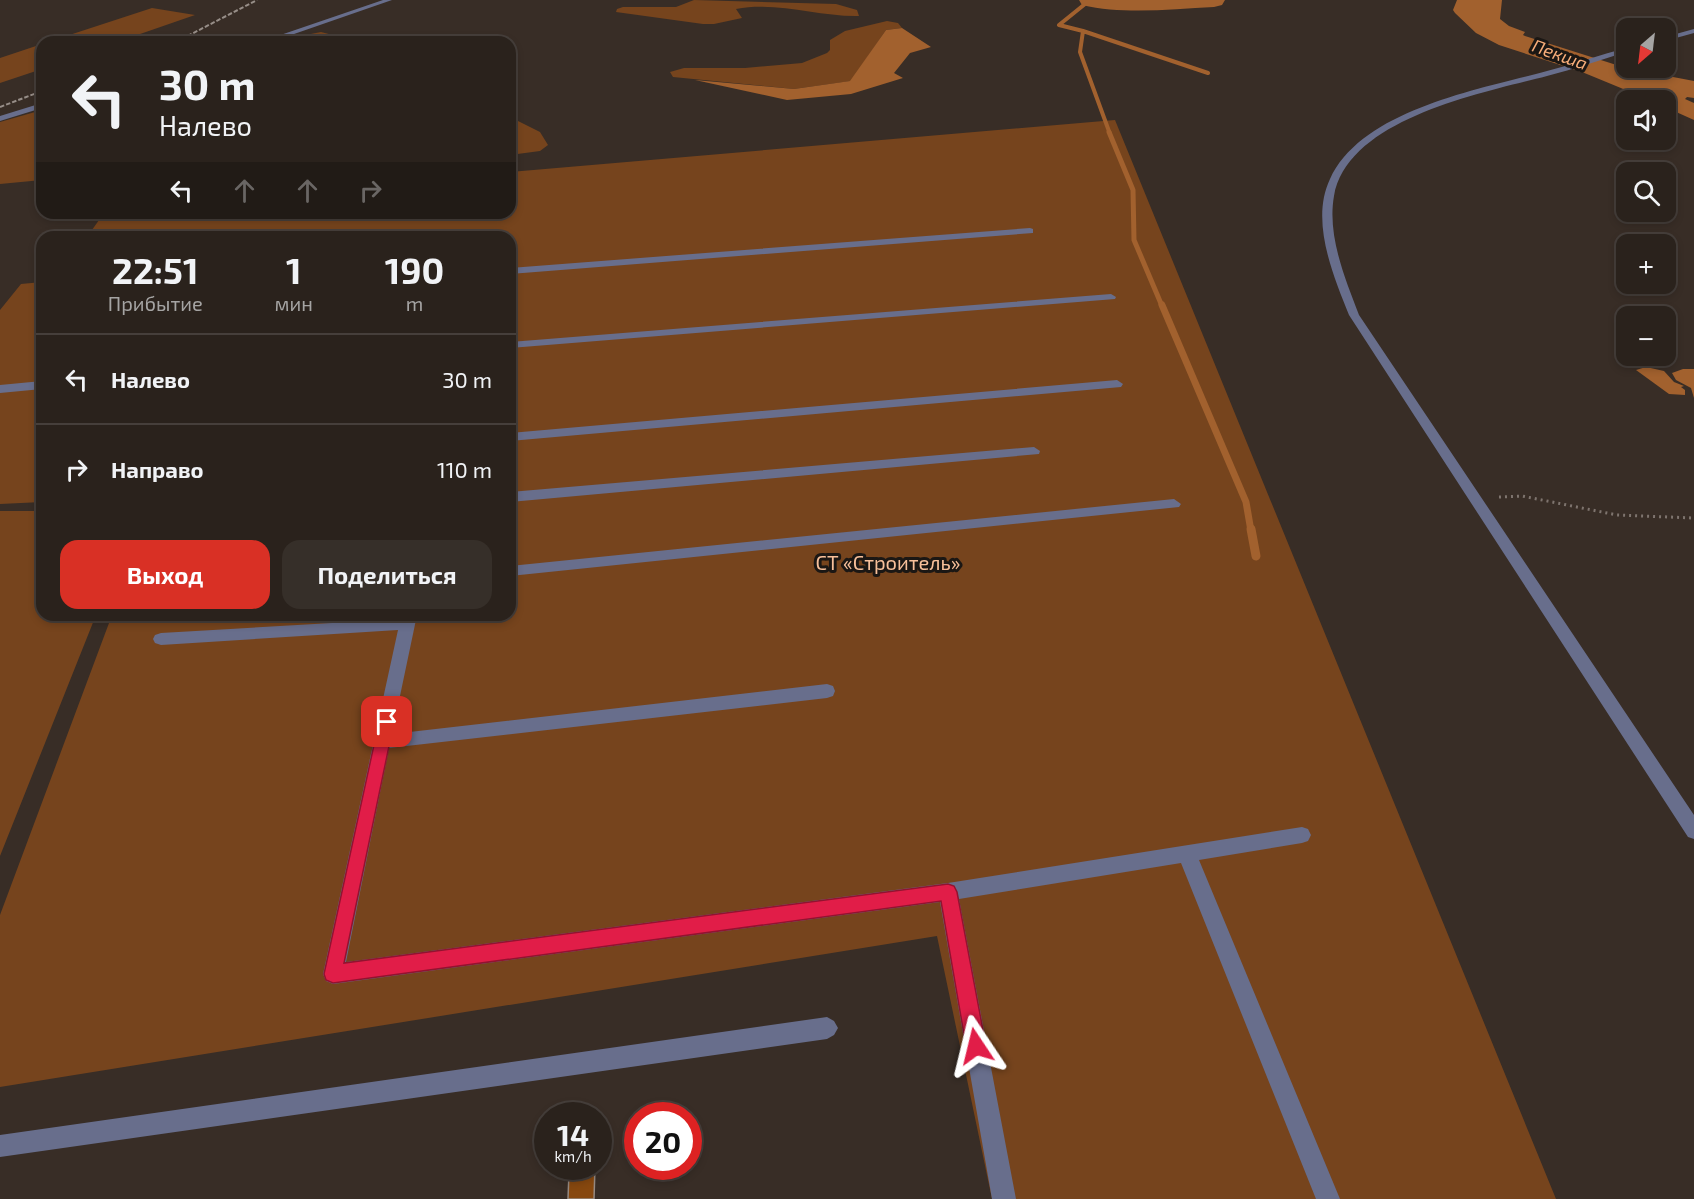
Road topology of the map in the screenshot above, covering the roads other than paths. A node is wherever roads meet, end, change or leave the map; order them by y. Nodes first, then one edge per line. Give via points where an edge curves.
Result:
1 (389, 0) edge
2 (1694, 31) edge
3 (282, 36) edge
4 (1676, 36) edge
5 (1616, 53) edge
6 (36, 107) edge
7 (0, 119) edge
8 (1030, 231) dead end
9 (516, 271) edge
10 (1111, 297) dead end
11 (516, 345) edge
12 (1117, 384) dead end
13 (36, 386) edge
14 (0, 389) edge
15 (516, 436) edge
16 (1034, 451) dead end
17 (516, 496) edge
18 (1174, 504) dead end
19 (516, 570) edge
20 (384, 621) edge
21 (409, 621) edge
22 (161, 639) dead end
23 (827, 691) dead end
24 (382, 742) junction
25 (1694, 831) edge
26 (1302, 835) dead end
27 (1187, 854) junction
28 (948, 892) junction
29 (827, 1028) dead end
30 (0, 1146) edge
31 (1004, 1199) edge
32 (1328, 1199) edge

1 - 3 street
2 - 4 street
5 - 25 street via 1479,92 1404,118 1376,133 1350,153 1334,178 1328,227 1339,275 1354,315
6 - 7 street
8 - 9 street
10 - 11 street
12 - 15 street
13 - 14 street
16 - 17 street
18 - 19 street
20 - 22 street
21 - 24 street
23 - 24 street
24 - 28 street via 333,974
26 - 27 street
27 - 28 street
27 - 32 street
28 - 31 street
29 - 30 street

